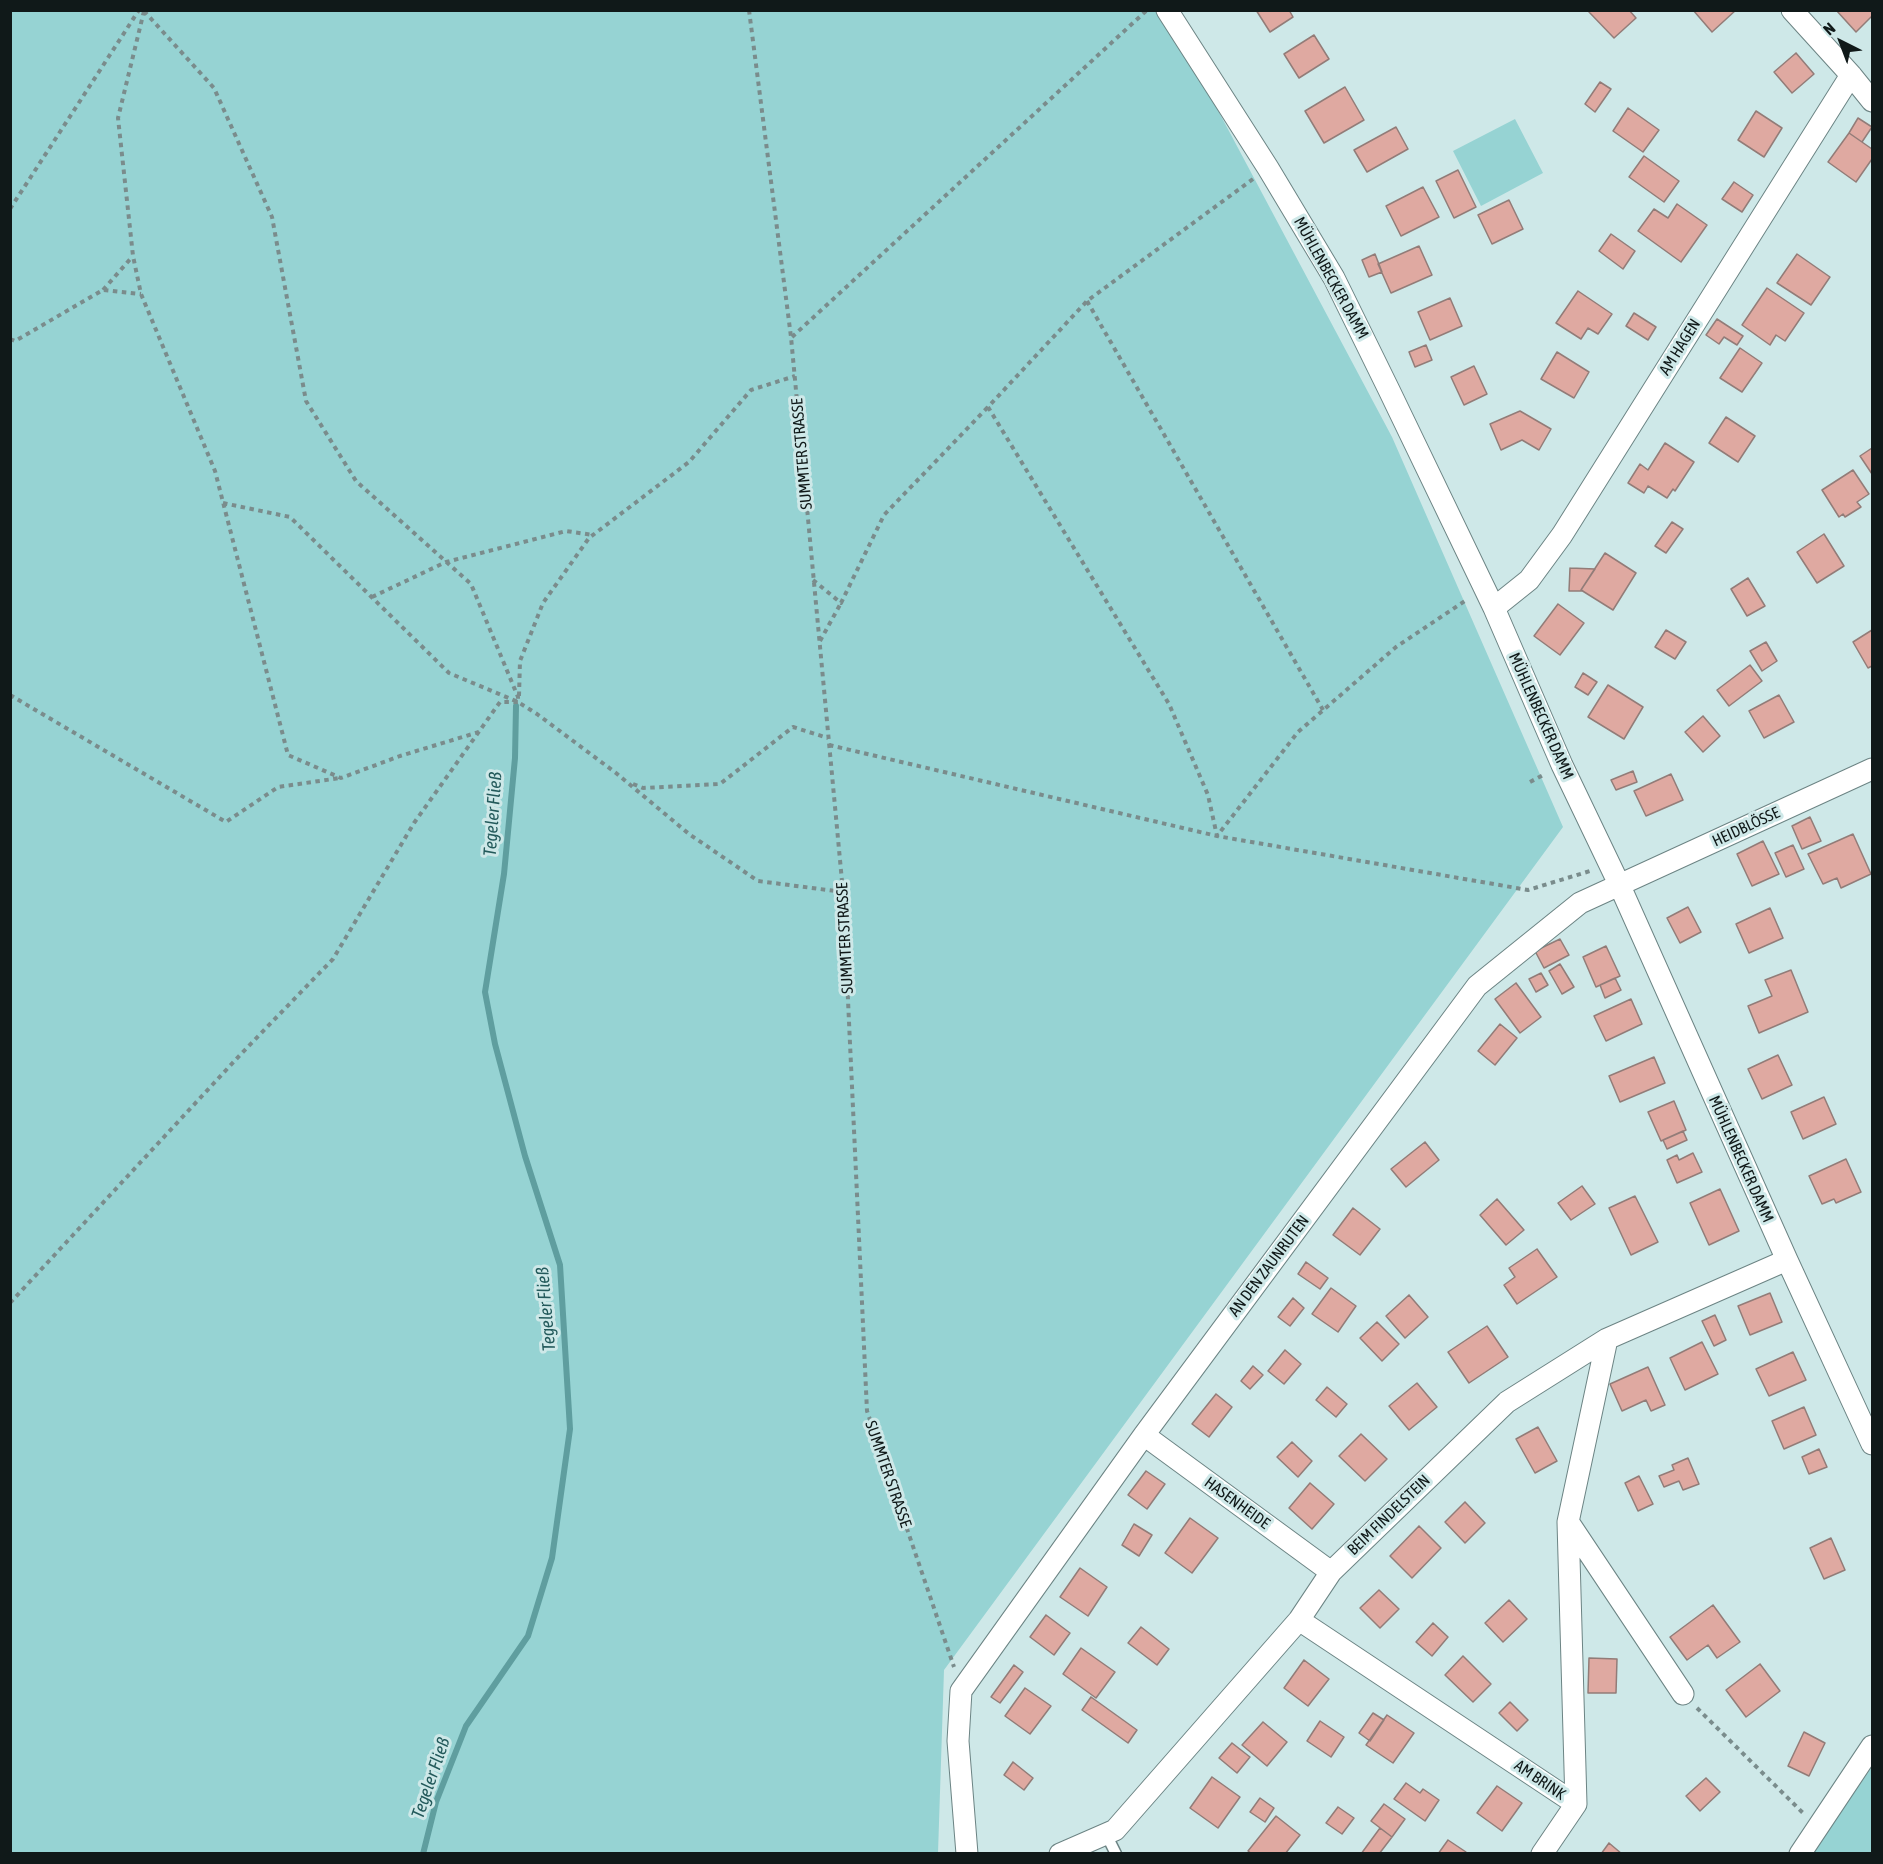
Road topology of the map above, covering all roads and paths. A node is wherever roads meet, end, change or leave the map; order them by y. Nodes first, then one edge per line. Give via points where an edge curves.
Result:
1 (139, 10) edge
2 (749, 10) edge
3 (1147, 10) edge
4 (1167, 10) edge
5 (1792, 10) edge
6 (144, 11) edge
7 (1851, 75) junction
8 (1872, 101) edge
9 (1268, 168) junction
10 (10, 209) edge
11 (133, 256) junction
12 (103, 290) junction
13 (141, 294) junction
14 (1087, 301) junction
15 (791, 337) junction
16 (10, 339) edge
17 (795, 376) junction
18 (988, 407) junction
19 (223, 503) junction
20 (594, 535) junction
21 (446, 562) junction
22 (813, 580) junction
23 (1484, 588) junction
24 (372, 597) junction
25 (841, 603) junction
26 (1494, 608) junction
27 (820, 641) junction
28 (10, 695) edge
29 (518, 702) junction
30 (1323, 710) junction
31 (479, 732) junction
32 (828, 738) junction
33 (829, 745) junction
34 (1872, 769) edge
35 (341, 778) junction
36 (629, 783) junction
37 (1217, 836) junction
38 (1609, 865) junction
39 (1619, 885) junction
40 (843, 892) junction
41 (1787, 1260) junction
42 (10, 1303) edge
43 (1607, 1339) junction
44 (1144, 1435) junction
45 (1872, 1444) edge
46 (1568, 1522) junction
47 (1330, 1572) junction
48 (1299, 1620) junction
49 (962, 1691) junction
50 (1683, 1694) joint
51 (1872, 1746) edge
52 (1576, 1804) junction
53 (1818, 1828) junction
54 (1106, 1834) junction
55 (966, 1854) edge
56 (1060, 1854) edge
57 (1116, 1854) edge
58 (1542, 1854) edge
59 (1800, 1854) edge

1 - 10 path
2 - 15 path, SUMMTER STRASSE
3 - 15 path
4 - 9 street, MÜHLENBECKER DAMM
5 - 7 street
6 - 11 path via 118,118
6 - 21 path via 214,88 272,217 306,401 356,481
7 - 8 street
7 - 26 street, AM HAGEN via 1562,535 1529,580
9 - 14 path
9 - 23 street, MÜHLENBECKER DAMM via 1334,278
11 - 12 path
11 - 13 path
12 - 13 path
12 - 16 path via 15,341
13 - 19 path via 215,471
14 - 18 path
14 - 30 path
15 - 17 path, SUMMTER STRASSE
17 - 20 path via 751,390 689,462
17 - 22 path, SUMMTER STRASSE
18 - 25 path via 884,515
18 - 37 path via 1169,704 1208,795
19 - 24 path via 290,517
19 - 35 path via 288,755
20 - 21 path via 566,531
20 - 29 path via 543,603 520,661
21 - 24 path
21 - 29 path via 471,584
22 - 25 path
22 - 27 path, SUMMTER STRASSE
23 - 26 street, MÜHLENBECKER DAMM
23 - 30 path via 1396,647
24 - 29 path via 449,673
25 - 27 path
26 - 38 street, MÜHLENBECKER DAMM
27 - 32 path, SUMMTER STRASSE
28 - 35 path via 226,822 278,787
29 - 31 path via 500,702
29 - 36 path
30 - 37 path via 1298,732
31 - 35 path
31 - 42 path via 414,823 333,959
32 - 33 path, SUMMTER STRASSE
32 - 36 path via 793,727 720,784 643,788
33 - 37 path
33 - 40 path, SUMMTER STRASSE
34 - 39 street, HEIDBLÖSSE
36 - 40 path via 689,834 758,881
37 - 38 path via 1528,890
38 - 39 street, MÜHLENBECKER DAMM
39 - 41 street, MÜHLENBECKER DAMM
39 - 44 street, AN DEN ZAUNRUTEN via 1580,903 1477,986
40 - 49 path, SUMMTER STRASSE via 867,1411
41 - 43 street, BEIM FINDELSTEIN
41 - 45 street, MÜHLENBECKER DAMM
43 - 46 street, AM BRINK
43 - 47 street, BEIM FINDELSTEIN via 1507,1402
44 - 47 street, HASENHEIDE
44 - 49 street, AN DEN ZAUNRUTEN
46 - 50 street
46 - 52 street, AM BRINK
47 - 48 street, BEIM FINDELSTEIN
48 - 52 street, AM BRINK
48 - 54 street, BEIM FINDELSTEIN via 1115,1830
49 - 55 street via 958,1742
50 - 53 path
51 - 53 street
52 - 58 street
53 - 59 street
54 - 56 street, BEIM FINDELSTEIN
54 - 57 lane

